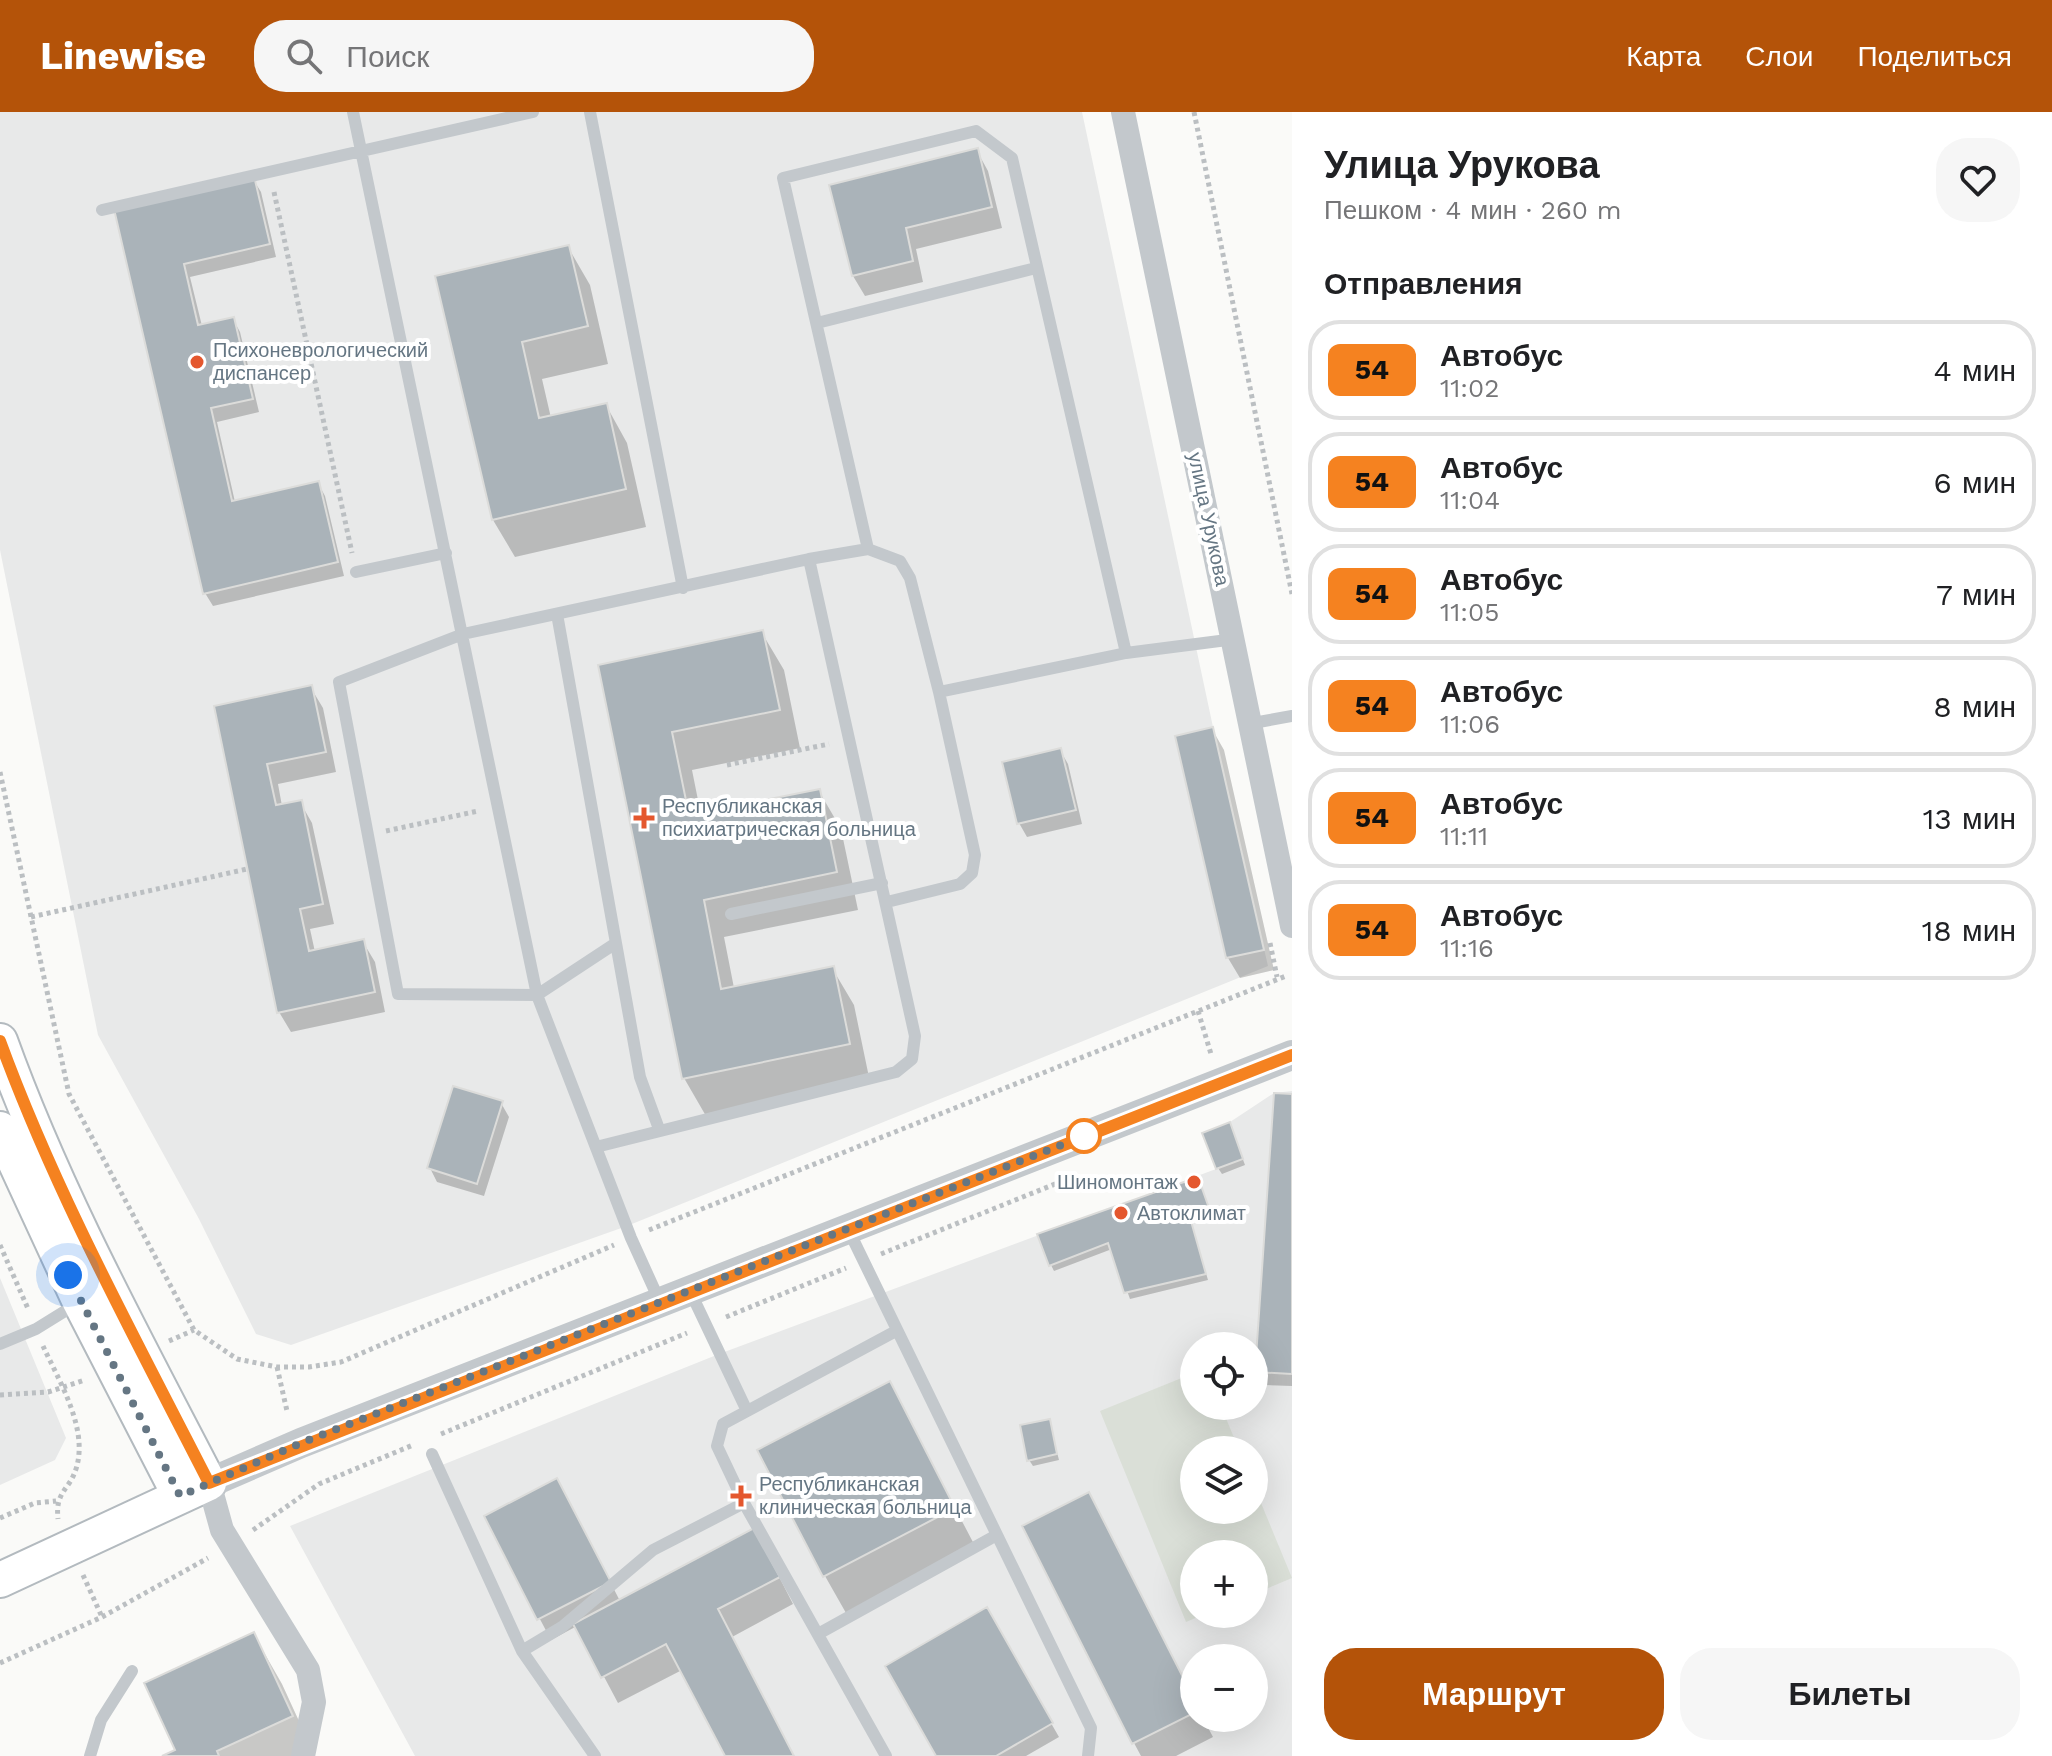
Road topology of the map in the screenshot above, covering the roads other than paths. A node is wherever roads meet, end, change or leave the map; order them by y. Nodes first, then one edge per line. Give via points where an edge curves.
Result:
1 (353, 112) edge
2 (533, 112) edge
3 (590, 112) edge
4 (1123, 112) edge
5 (360, 150) junction
6 (102, 210) dead end
7 (1036, 268) junction
8 (817, 323) junction
9 (868, 549) junction
10 (446, 553) junction
11 (809, 559) junction
12 (356, 572) road end
13 (683, 588) junction
14 (557, 614) junction
15 (463, 634) junction
16 (1235, 639) junction
17 (1126, 653) junction
18 (939, 692) junction
19 (1292, 716) edge
20 (1253, 723) junction
21 (882, 883) junction
22 (887, 902) junction
23 (731, 914) dead end
24 (1292, 925) edge
25 (616, 943) junction
26 (537, 995) junction
27 (0, 1041) edge
28 (1292, 1055) edge
29 (0, 1129) edge
30 (659, 1129) junction
31 (596, 1147) junction
32 (848, 1229) junction
33 (690, 1291) junction
34 (80, 1302) junction
35 (660, 1302) junction
36 (896, 1331) junction
37 (0, 1344) edge
38 (747, 1411) junction
39 (432, 1454) dead end
40 (194, 1490) junction
41 (744, 1503) junction
42 (995, 1536) junction
43 (0, 1580) edge
44 (818, 1634) junction
45 (522, 1651) junction
46 (132, 1671) dead end
47 (90, 1756) edge
48 (303, 1756) edge
49 (595, 1756) edge
50 (886, 1756) edge
51 (1088, 1756) edge

1 - 5 lane
2 - 5 lane
3 - 13 lane
4 - 16 street, улица Урукова
5 - 6 lane
5 - 10 lane
7 - 8 lane
7 - 8 lane via 1012,158 976,131 783,178
7 - 17 lane
8 - 9 lane
9 - 11 lane
9 - 18 lane via 900,561 910,578
10 - 12 lane
10 - 15 lane
11 - 13 lane
11 - 21 lane
13 - 14 lane
14 - 15 lane
14 - 25 lane
15 - 26 lane
15 - 26 lane via 339,682 398,994
16 - 17 lane
16 - 20 street, улица Урукова
17 - 18 lane
18 - 22 lane via 975,855 972,873 960,884
19 - 20 lane
20 - 24 street, улица Урукова
21 - 22 lane
21 - 23 lane
22 - 30 lane via 915,1036 912,1059 896,1072
25 - 26 lane
25 - 30 lane via 640,1077
26 - 31 lane
27 - 40 main road
28 - 32 street
29 - 34 main road
30 - 31 lane
31 - 35 lane
32 - 33 street
32 - 36 lane
33 - 35 street
33 - 38 lane
34 - 37 lane
34 - 40 main road
35 - 40 street
36 - 38 lane
36 - 42 lane
38 - 41 lane via 723,1424 717,1446
39 - 45 lane
40 - 43 main road
40 - 48 street via 308,1670 314,1702
41 - 44 lane
41 - 45 lane via 653,1550 562,1627
42 - 44 lane
42 - 51 lane via 1091,1728
44 - 50 lane
45 - 49 lane
46 - 47 lane via 108,1707

